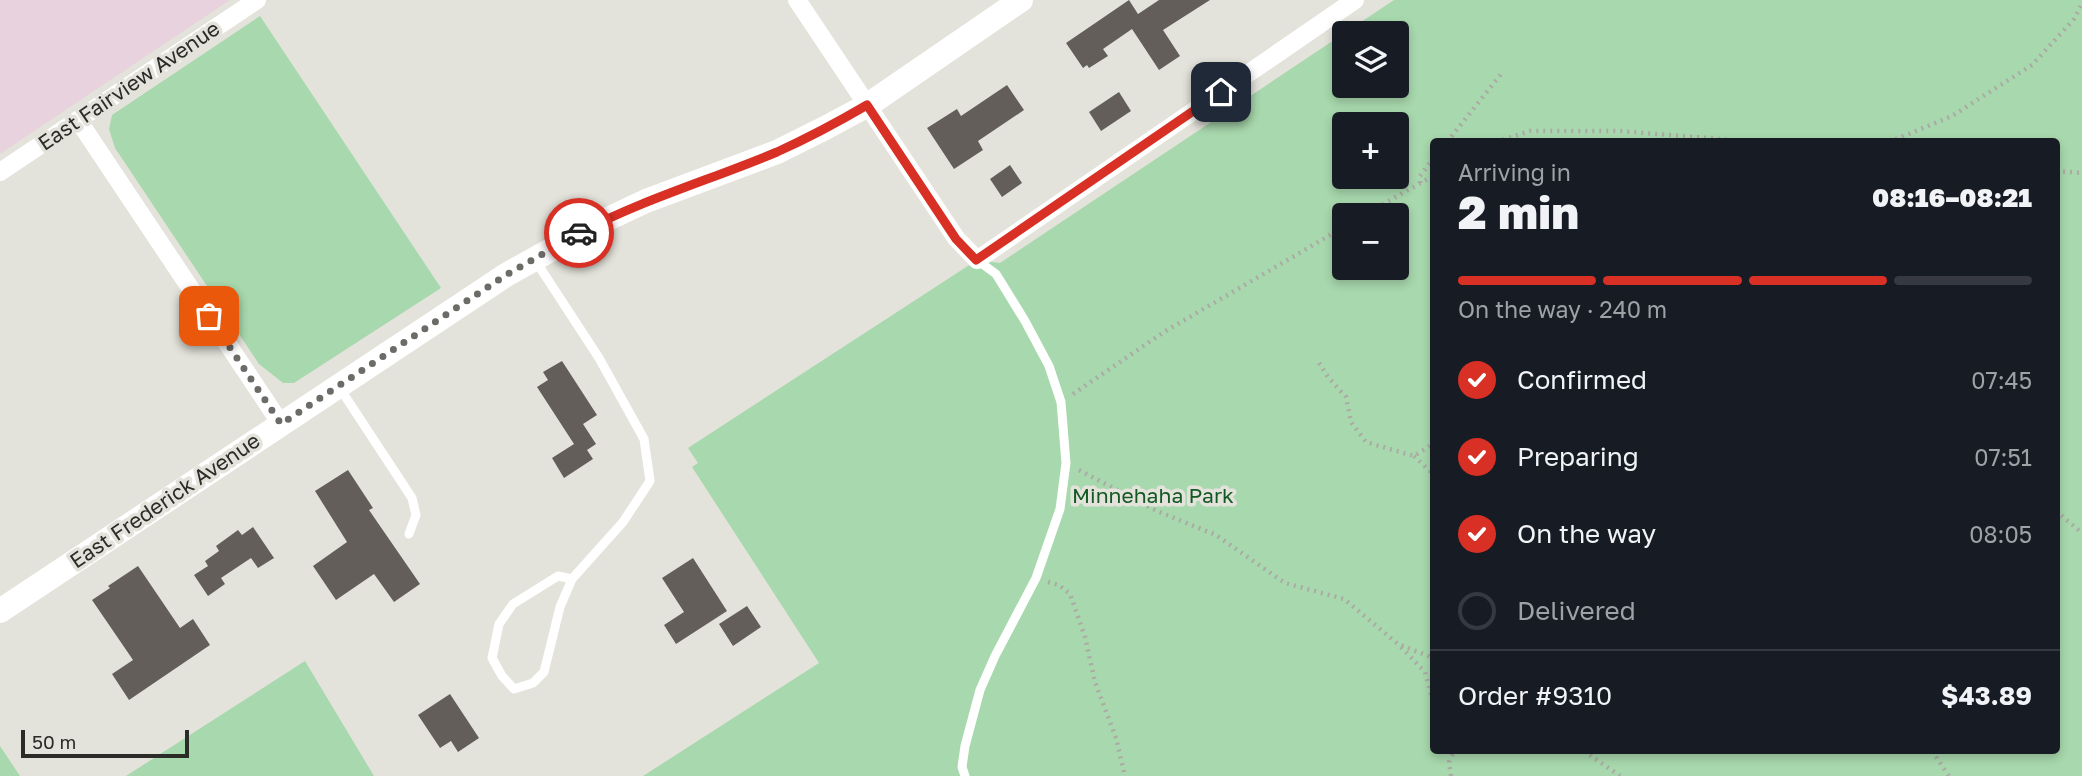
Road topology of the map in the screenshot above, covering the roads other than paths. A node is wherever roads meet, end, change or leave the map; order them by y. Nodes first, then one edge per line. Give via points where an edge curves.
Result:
1 (257, 0) edge
2 (797, 0) edge
3 (1021, 0) edge
4 (1355, 0) edge
5 (867, 105) junction
6 (78, 120) junction
7 (0, 172) edge
8 (534, 259) junction
9 (976, 260) junction
10 (338, 386) junction
11 (281, 424) junction
12 (409, 534) dead end
13 (572, 579) junction
14 (0, 611) edge
15 (965, 776) edge

1 - 6 street, East Fairview Avenue
2 - 5 street
3 - 5 main road, East Frederick Avenue
4 - 9 street
5 - 8 main road, East Frederick Avenue via 777,152 621,212
5 - 9 street via 956,239
6 - 7 street, East Fairview Avenue
6 - 11 street
8 - 10 main road, East Frederick Avenue
8 - 13 lane via 599,358 644,439 650,481 623,522
9 - 15 lane via 996,274 1048,366 1061,402 1066,463 1060,509 1036,578 980,690 965,746
10 - 11 main road, East Frederick Avenue
10 - 12 lane via 412,498 416,515
11 - 14 main road, East Frederick Avenue
13 - 13 lane via 544,672 514,689 492,657 499,624 513,604 558,576

